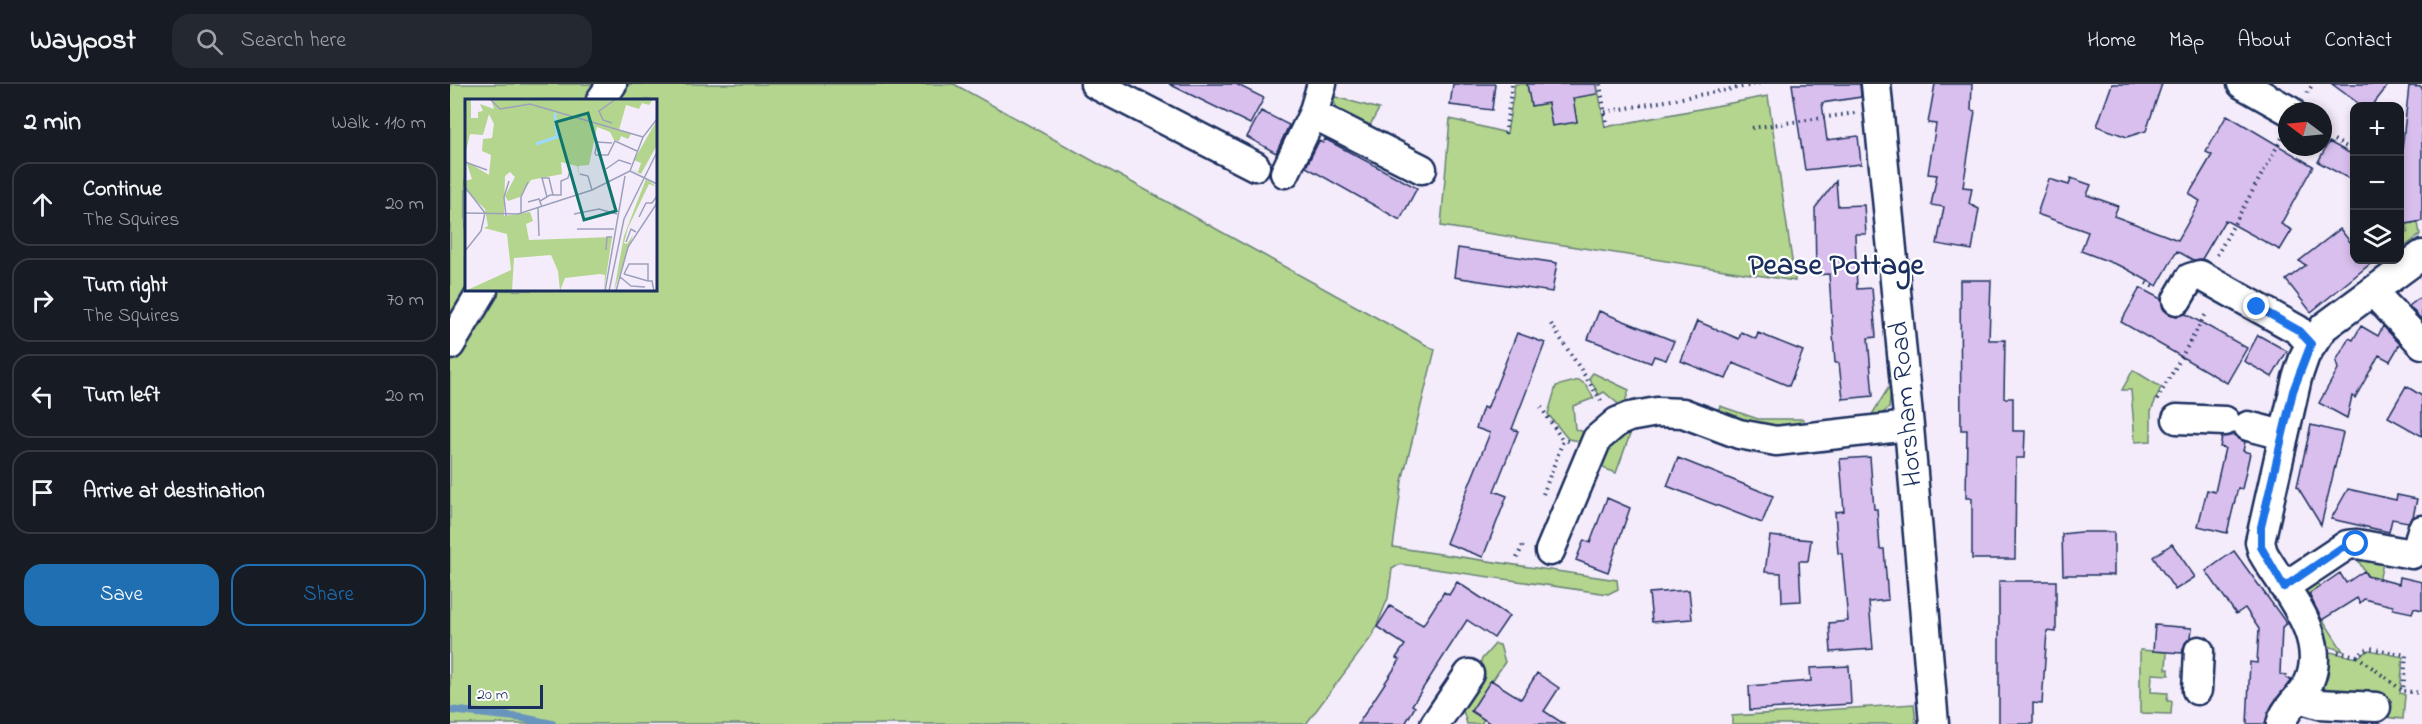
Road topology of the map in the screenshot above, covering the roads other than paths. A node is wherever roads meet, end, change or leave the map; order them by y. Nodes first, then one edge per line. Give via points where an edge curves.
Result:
1 (612, 84) edge
2 (1095, 84) edge
3 (1322, 84) edge
4 (2242, 84) edge
5 (1877, 97) edge
6 (603, 99) edge
7 (2278, 104) edge
8 (1313, 114) junction
9 (1255, 166) dead end
10 (1422, 169) dead end
11 (1285, 173) dead end
12 (2422, 255) edge
13 (482, 291) edge
14 (2373, 292) junction
15 (2177, 300) dead end
16 (2311, 344) junction
17 (2422, 344) edge
18 (450, 345) edge
19 (2166, 413) road end
20 (1910, 426) junction
21 (2283, 435) junction
22 (2422, 530) edge
23 (1550, 551) dead end
24 (2284, 587) junction
25 (2199, 651) dead end
26 (1469, 674) dead end
27 (2197, 690) dead end
28 (2299, 698) junction
29 (2376, 707) dead end
30 (1438, 723) edge
31 (1934, 724) edge
32 (2281, 724) edge

1 - 6 street
2 - 9 street
3 - 8 street
4 - 7 street
5 - 20 street, Horsham Road
8 - 10 street
8 - 11 street
12 - 14 street
13 - 18 street
14 - 16 street via 2324,327
14 - 17 street
15 - 16 street via 2194,274 2205,277 2298,330
16 - 21 street via 2297,378
19 - 21 street
20 - 23 street via 1776,441 1739,434 1670,411 1617,422 1596,438
20 - 31 street, Horsham Road
21 - 24 street via 2260,542
22 - 24 street via 2412,554 2356,544 2341,548
24 - 28 street via 2311,635 2314,648 2311,675
25 - 27 street
26 - 30 street
28 - 29 street via 2319,704
28 - 32 street

